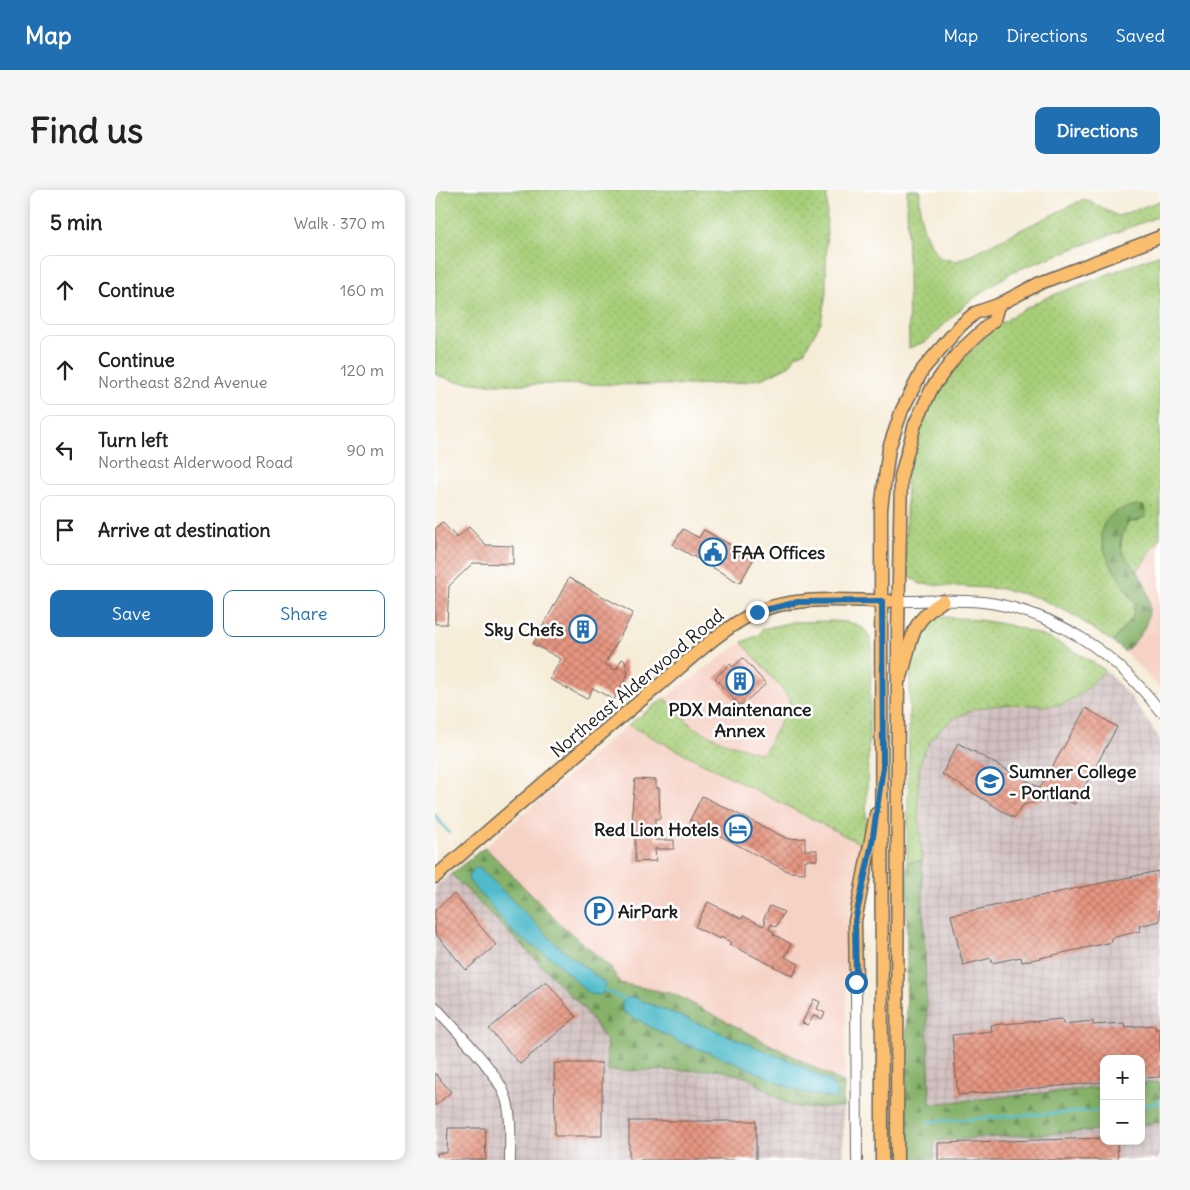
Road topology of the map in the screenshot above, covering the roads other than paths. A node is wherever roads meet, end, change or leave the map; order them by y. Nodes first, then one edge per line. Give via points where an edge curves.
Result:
1 (1160, 237) edge
2 (999, 306) junction
3 (882, 601) junction
4 (899, 601) junction
5 (943, 601) junction
6 (898, 688) junction
7 (1160, 711) edge
8 (883, 767) junction
9 (435, 877) edge
10 (856, 982) joint
11 (435, 1007) edge
12 (510, 1160) edge
13 (857, 1160) edge
14 (882, 1160) edge
15 (897, 1160) edge

1 - 2 main road via 1040,283
2 - 3 main road via 975,313 946,340 923,369 902,410 889,448 882,488
2 - 4 main road via 994,320 972,338 944,370 915,424 899,493
3 - 4 main road, Northeast Alderwood Road
3 - 8 main road
3 - 9 main road, Northeast Alderwood Road via 787,604 757,612 733,625
4 - 5 street, Northeast Alderwood Road
4 - 6 main road
5 - 6 main road via 927,611 916,625
5 - 7 street, Northeast Alderwood Road via 997,605 1029,612 1055,623 1111,659
6 - 15 main road
8 - 10 main road via 872,843 855,921
8 - 14 main road
10 - 13 street
11 - 12 street via 493,1074 506,1098

